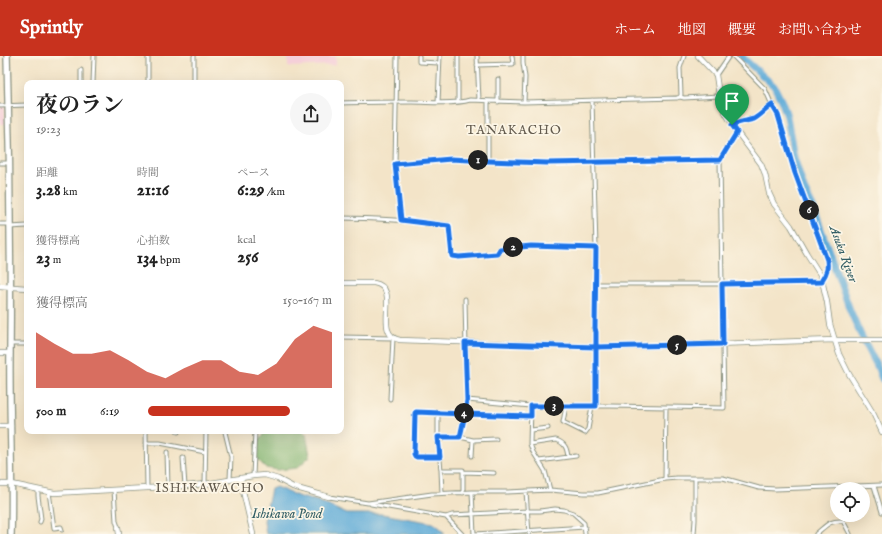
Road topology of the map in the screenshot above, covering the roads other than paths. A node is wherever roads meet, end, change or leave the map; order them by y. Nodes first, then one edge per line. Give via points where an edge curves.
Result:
1 (7, 56) edge
2 (94, 56) edge
3 (148, 56) edge
4 (194, 56) edge
5 (397, 56) edge
6 (419, 56) edge
7 (440, 56) edge
8 (458, 56) edge
9 (477, 56) edge
10 (512, 56) edge
11 (522, 56) edge
12 (684, 56) edge
13 (698, 56) edge
14 (729, 56) edge
15 (733, 56) edge
16 (439, 63) junction
17 (477, 65) junction
18 (81, 70) dead end
19 (716, 75) junction
20 (498, 78) dead end
21 (81, 80) edge
22 (93, 80) edge
23 (148, 80) edge
24 (194, 80) edge
25 (719, 96) junction
26 (680, 97) junction
27 (478, 100) junction
28 (592, 100) junction
29 (397, 102) junction
30 (458, 102) junction
31 (488, 102) junction
32 (498, 102) junction
33 (524, 102) junction
34 (344, 103) edge
35 (438, 103) junction
36 (24, 105) edge
37 (773, 105) junction
38 (0, 106) edge
39 (8, 106) junction
40 (732, 125) junction
41 (737, 132) junction
42 (720, 160) junction
43 (488, 161) junction
44 (594, 162) junction
45 (0, 163) edge
46 (9, 163) junction
47 (395, 164) junction
48 (344, 218) edge
49 (401, 220) junction
50 (0, 224) edge
51 (10, 225) junction
52 (24, 226) edge
53 (596, 248) junction
54 (822, 281) junction
55 (344, 283) edge
56 (596, 284) junction
57 (722, 284) junction
58 (0, 286) edge
59 (10, 286) junction
60 (24, 288) edge
61 (465, 299) dead end
62 (344, 337) edge
63 (394, 338) junction
64 (835, 340) junction
65 (882, 340) edge
66 (465, 343) junction
67 (10, 344) junction
68 (24, 344) edge
69 (723, 344) junction
70 (596, 347) junction
71 (0, 353) edge
72 (10, 353) junction
73 (390, 399) dead end
74 (467, 400) junction
75 (531, 406) junction
76 (566, 406) junction
77 (594, 406) junction
78 (666, 407) junction
79 (438, 412) junction
80 (465, 414) junction
81 (531, 416) junction
82 (0, 426) edge
83 (10, 426) junction
84 (548, 428) dead end
85 (531, 430) junction
86 (882, 432) edge
87 (146, 434) edge
88 (206, 434) edge
89 (225, 434) edge
90 (255, 434) edge
91 (438, 437) junction
92 (460, 437) junction
93 (496, 439) dead end
94 (473, 440) junction
95 (146, 443) junction
96 (530, 444) junction
97 (167, 452) dead end
98 (205, 452) junction
99 (472, 456) dead end
100 (576, 456) dead end
101 (440, 457) junction
102 (568, 457) junction
103 (182, 458) dead end
104 (538, 461) junction
105 (441, 470) junction
106 (462, 472) junction
107 (494, 473) dead end
108 (253, 476) junction
109 (240, 478) junction
110 (695, 478) junction
111 (665, 479) junction
112 (230, 480) junction
113 (0, 484) edge
114 (12, 484) junction
115 (205, 484) junction
116 (882, 485) edge
117 (185, 486) junction
118 (874, 486) junction
119 (168, 487) junction
120 (147, 488) junction
121 (38, 490) junction
122 (114, 490) junction
123 (550, 490) junction
124 (526, 491) junction
125 (50, 492) junction
126 (472, 492) junction
127 (442, 493) junction
128 (463, 493) junction
129 (329, 497) joint
130 (368, 503) junction
131 (527, 511) junction
132 (882, 512) edge
133 (473, 514) junction
134 (446, 517) junction
135 (40, 522) dead end
136 (118, 527) joint
137 (585, 527) junction
138 (62, 530) dead end
139 (529, 532) edge
140 (11, 534) edge
141 (119, 534) edge
142 (253, 534) edge
143 (462, 534) edge
144 (475, 534) edge
145 (585, 534) edge
146 (694, 534) edge
147 (816, 534) edge
148 (850, 534) edge

1 - 39 highway
2 - 22 street
3 - 23 street
4 - 24 street
5 - 29 street
6 - 16 street via 420,62
7 - 16 street
8 - 30 street
9 - 17 street
10 - 17 street via 513,64
11 - 33 street via 525,77
12 - 26 street via 680,68
13 - 19 main road
14 - 19 street
15 - 37 street via 765,89
16 - 35 street
17 - 27 street
18 - 21 street
19 - 25 main road
20 - 32 street
25 - 26 street
25 - 40 main road
26 - 28 street
27 - 30 street
27 - 31 street
28 - 33 street
28 - 44 street
29 - 34 street
29 - 35 street
29 - 47 street
30 - 35 street
31 - 32 street
31 - 43 street
32 - 33 street
36 - 39 street
37 - 40 street via 760,116
37 - 54 street via 827,260 827,271
38 - 39 street
39 - 46 highway
40 - 41 main road
41 - 42 street
41 - 54 main road via 761,164 774,204 791,226
42 - 44 street
42 - 57 street
43 - 44 street
43 - 47 street via 451,159
44 - 53 street
45 - 46 street
46 - 51 highway
47 - 49 street
48 - 49 street
49 - 53 street via 449,226 452,256 497,254 500,249 524,246
50 - 51 street
51 - 52 street
51 - 59 highway
53 - 56 street
54 - 57 street
54 - 64 main road
55 - 63 main road via 374,283 383,286 387,292 387,327
56 - 57 street
56 - 70 street
57 - 69 street
58 - 59 main road
59 - 60 main road
59 - 67 highway
61 - 66 street
62 - 63 street
63 - 66 main road
63 - 73 street
64 - 65 main road
64 - 69 main road
64 - 86 main road via 848,374
66 - 70 main road
66 - 74 street
67 - 68 street
67 - 72 highway
69 - 70 main road
69 - 78 street via 724,408
70 - 77 street
71 - 72 main road
72 - 83 highway
74 - 75 street
74 - 80 street
75 - 76 street
75 - 81 street
76 - 77 street
76 - 77 street via 563,422 585,433
77 - 78 street
78 - 111 street
79 - 80 street
79 - 91 street
79 - 101 street via 415,413 414,454 417,457
80 - 81 street
80 - 92 street
81 - 85 street
82 - 83 main road
83 - 114 highway
84 - 85 street
85 - 96 street
87 - 95 street
88 - 98 street
89 - 112 street via 231,457
90 - 108 street
91 - 92 street
91 - 101 street
92 - 94 street
93 - 94 street
94 - 99 street
95 - 98 street via 160,443
95 - 120 street
96 - 102 street via 559,441 565,445
96 - 104 street
97 - 119 street
98 - 115 street
100 - 102 street
101 - 105 street
102 - 104 street
103 - 117 street
104 - 123 street via 545,471
105 - 106 street
105 - 127 street
106 - 107 street
106 - 128 street
108 - 109 main road
108 - 129 main road via 265,475 293,487
109 - 112 main road
109 - 142 main road
110 - 111 street
110 - 118 street via 723,478 759,488 774,489
110 - 146 street
111 - 123 street via 598,493
112 - 115 main road
113 - 114 main road
114 - 121 main road
114 - 140 highway
115 - 117 main road
116 - 118 street
117 - 119 main road
118 - 132 street
119 - 120 main road
120 - 122 main road
121 - 125 main road
121 - 135 street
122 - 125 main road
122 - 136 street
123 - 124 street
124 - 126 street
124 - 131 street
125 - 138 street via 54,528 61,527
126 - 128 street
126 - 133 street
127 - 128 street
127 - 130 street
129 - 130 street
130 - 134 street
131 - 133 street
131 - 137 street via 564,510 573,513
131 - 139 street
133 - 134 street
133 - 144 street
134 - 143 street
136 - 141 main road
137 - 139 street
137 - 145 street
139 - 144 street
147 - 148 street via 836,520 843,521

